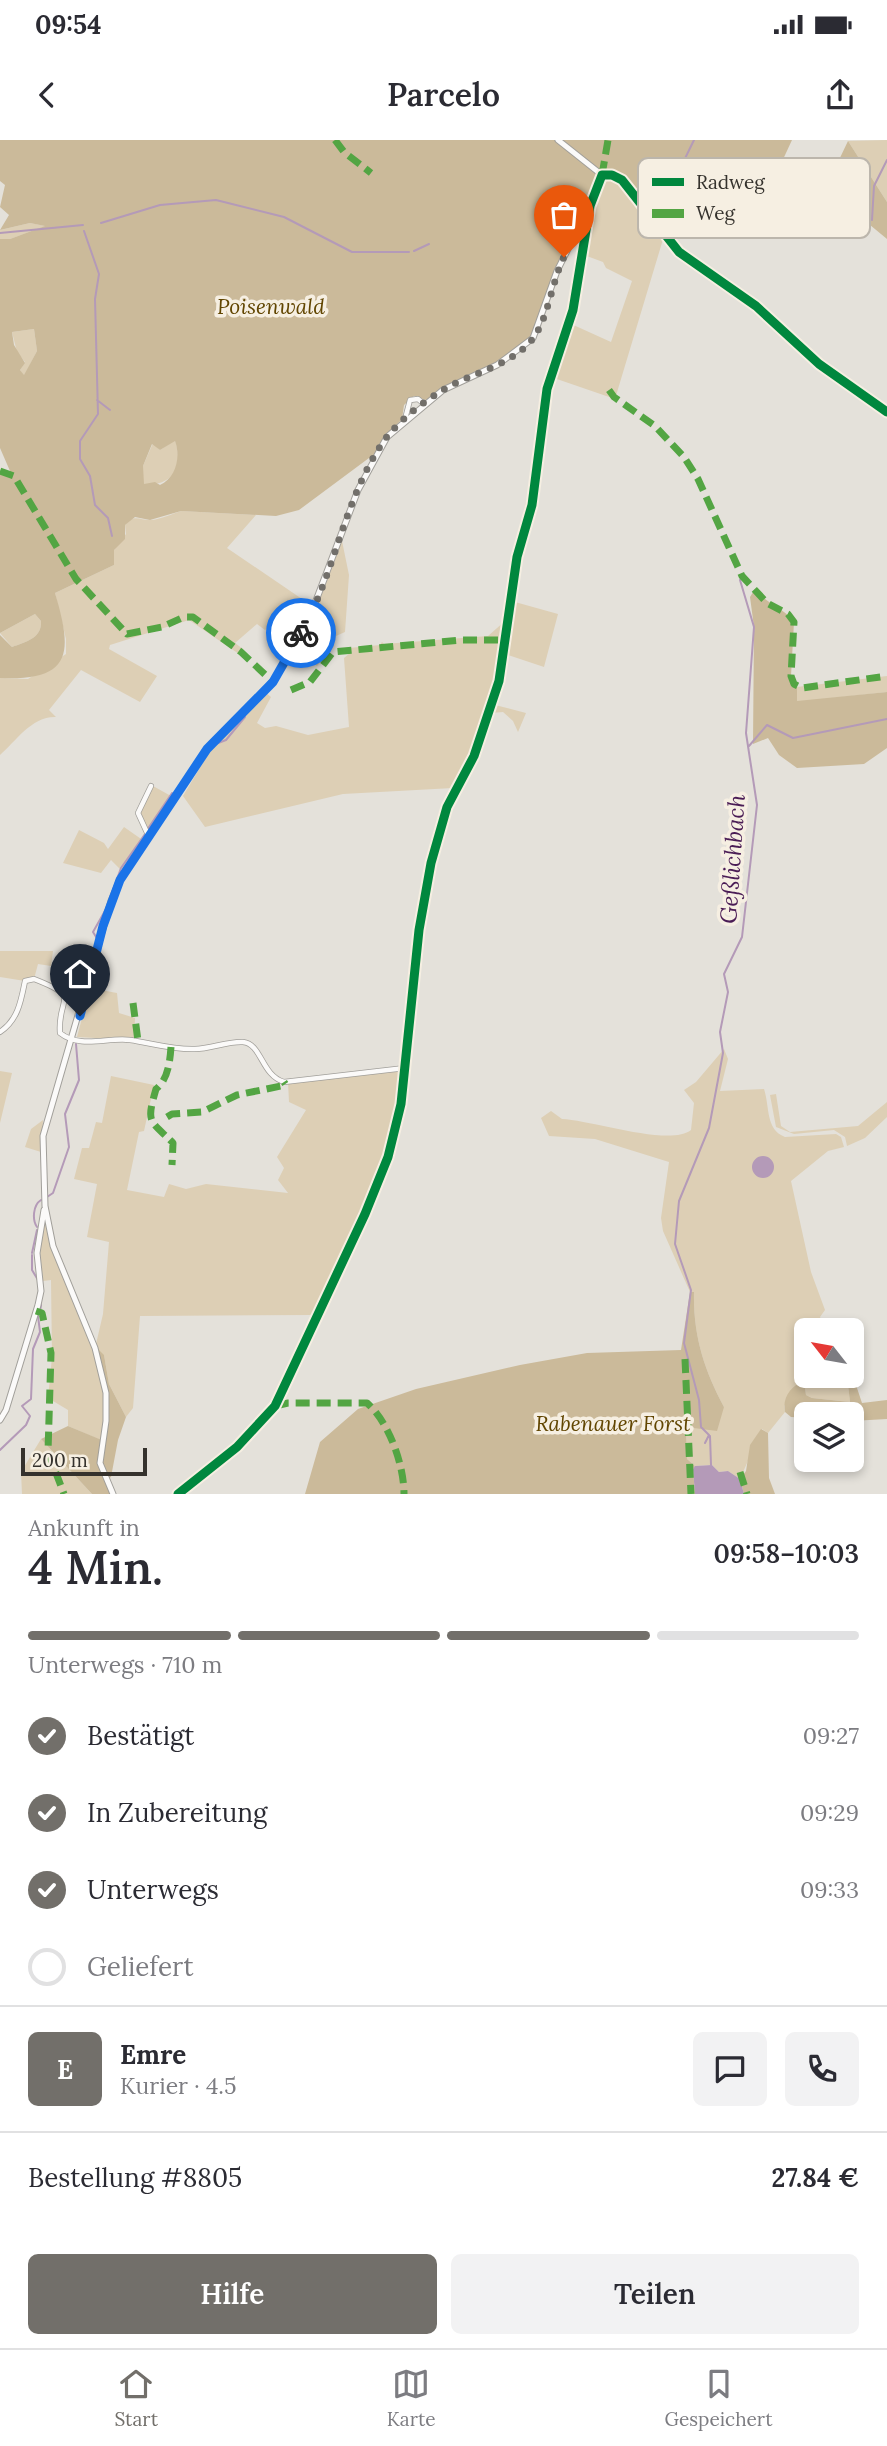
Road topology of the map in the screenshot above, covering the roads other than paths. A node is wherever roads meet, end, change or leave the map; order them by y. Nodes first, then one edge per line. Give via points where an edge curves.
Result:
1 (558, 140) edge
2 (602, 175) junction
3 (638, 200) edge
4 (670, 238) edge
5 (424, 404) junction
6 (887, 412) edge
7 (405, 419) junction
8 (151, 786) dead end
9 (149, 837) junction
10 (0, 1032) edge
11 (76, 1039) junction
12 (405, 1068) dead end
13 (45, 1206) junction
14 (0, 1420) edge
15 (113, 1494) edge

1 - 2 street
2 - 3 street via 622,180
2 - 5 street via 557,271 533,338 513,355
4 - 6 street via 686,258 756,306 819,364
5 - 7 street
5 - 7 street via 410,400
7 - 9 street via 387,437 363,481 309,619 273,682 207,749
8 - 9 street via 138,813
9 - 11 street via 111,901
10 - 11 street via 18,1012 25,981 34,979 62,993 66,1000 61,1033
11 - 12 street via 120,1039 191,1049 243,1042 256,1049 270,1076 284,1082
11 - 13 street via 43,1136
13 - 14 street via 37,1253 41,1291
13 - 15 street via 56,1254 85,1321 106,1393 100,1463

